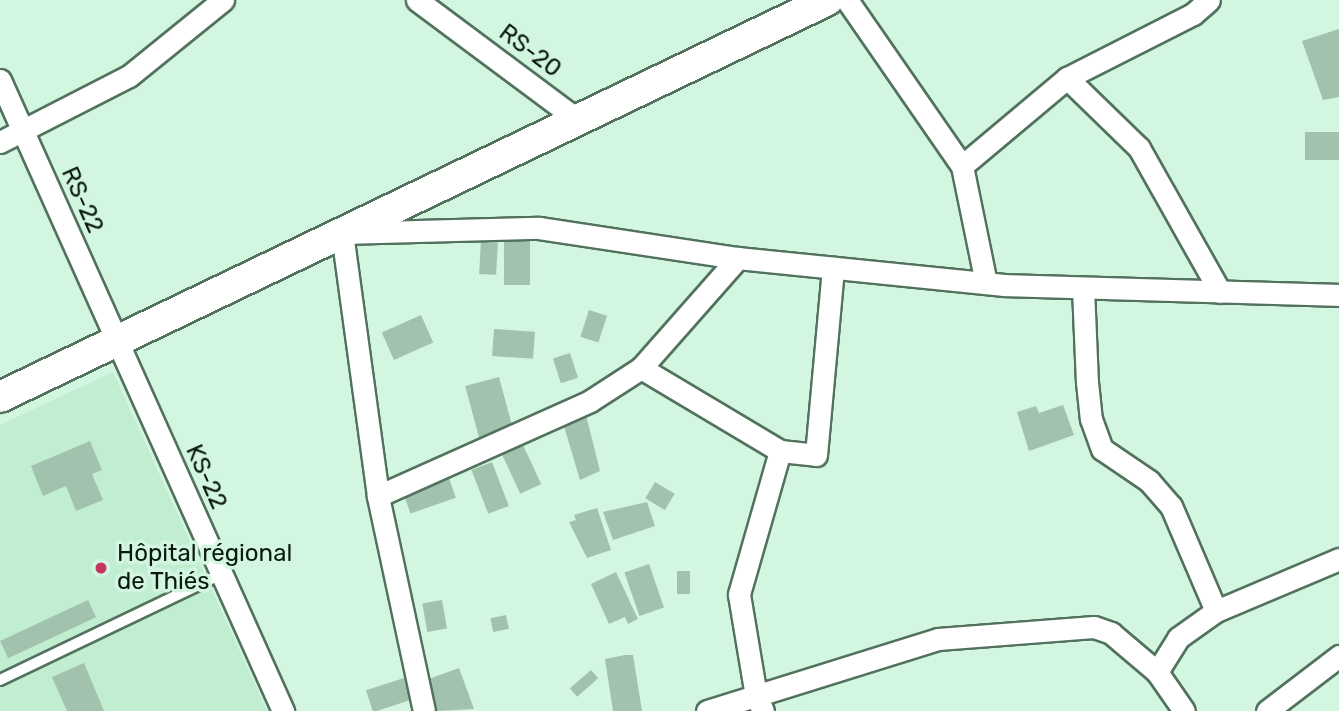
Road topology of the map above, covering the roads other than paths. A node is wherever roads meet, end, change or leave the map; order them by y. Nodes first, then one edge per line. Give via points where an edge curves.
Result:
1 (223, 0) edge
2 (417, 0) edge
3 (847, 0) edge
4 (1209, 0) edge
5 (813, 3) edge
6 (1067, 78) junction
7 (0, 79) edge
8 (578, 120) junction
9 (23, 131) junction
10 (0, 142) edge
11 (962, 166) junction
12 (342, 233) junction
13 (738, 258) junction
14 (833, 268) junction
15 (986, 283) junction
16 (1083, 288) junction
17 (1220, 292) junction
18 (1339, 295) edge
19 (116, 342) junction
20 (641, 368) junction
21 (0, 397) edge
22 (780, 451) junction
23 (378, 496) junction
24 (1339, 559) edge
25 (221, 574) junction
26 (1216, 611) junction
27 (1339, 656) edge
28 (1157, 672) junction
29 (0, 680) edge
30 (759, 703) edge
31 (283, 711) edge
32 (424, 711) edge
33 (707, 711) edge
34 (1184, 711) edge
35 (1267, 711) edge

1 - 9 street via 129,76
2 - 8 street, RS-20
3 - 11 street
4 - 6 street via 1193,14
5 - 8 main road
6 - 11 street
6 - 17 street via 1139,148
7 - 9 street, RS-22
8 - 12 main road
9 - 10 street
9 - 19 street, RS-22
11 - 15 street
12 - 13 street via 539,228
12 - 19 main road
12 - 23 street
13 - 14 street
13 - 20 street
14 - 15 street
14 - 22 street via 816,456
15 - 16 street
16 - 17 street
16 - 26 street via 1088,394 1102,449 1149,481 1171,506
17 - 18 street
19 - 21 main road
19 - 25 street, KS-22
20 - 22 street
20 - 23 street via 590,401
22 - 30 street via 739,594
23 - 32 street
24 - 26 street
25 - 29 lane
25 - 31 street, KS-22
26 - 28 street via 1178,638
27 - 35 street
28 - 30 street via 1111,633 1094,627 939,639
28 - 34 street
30 - 33 street

